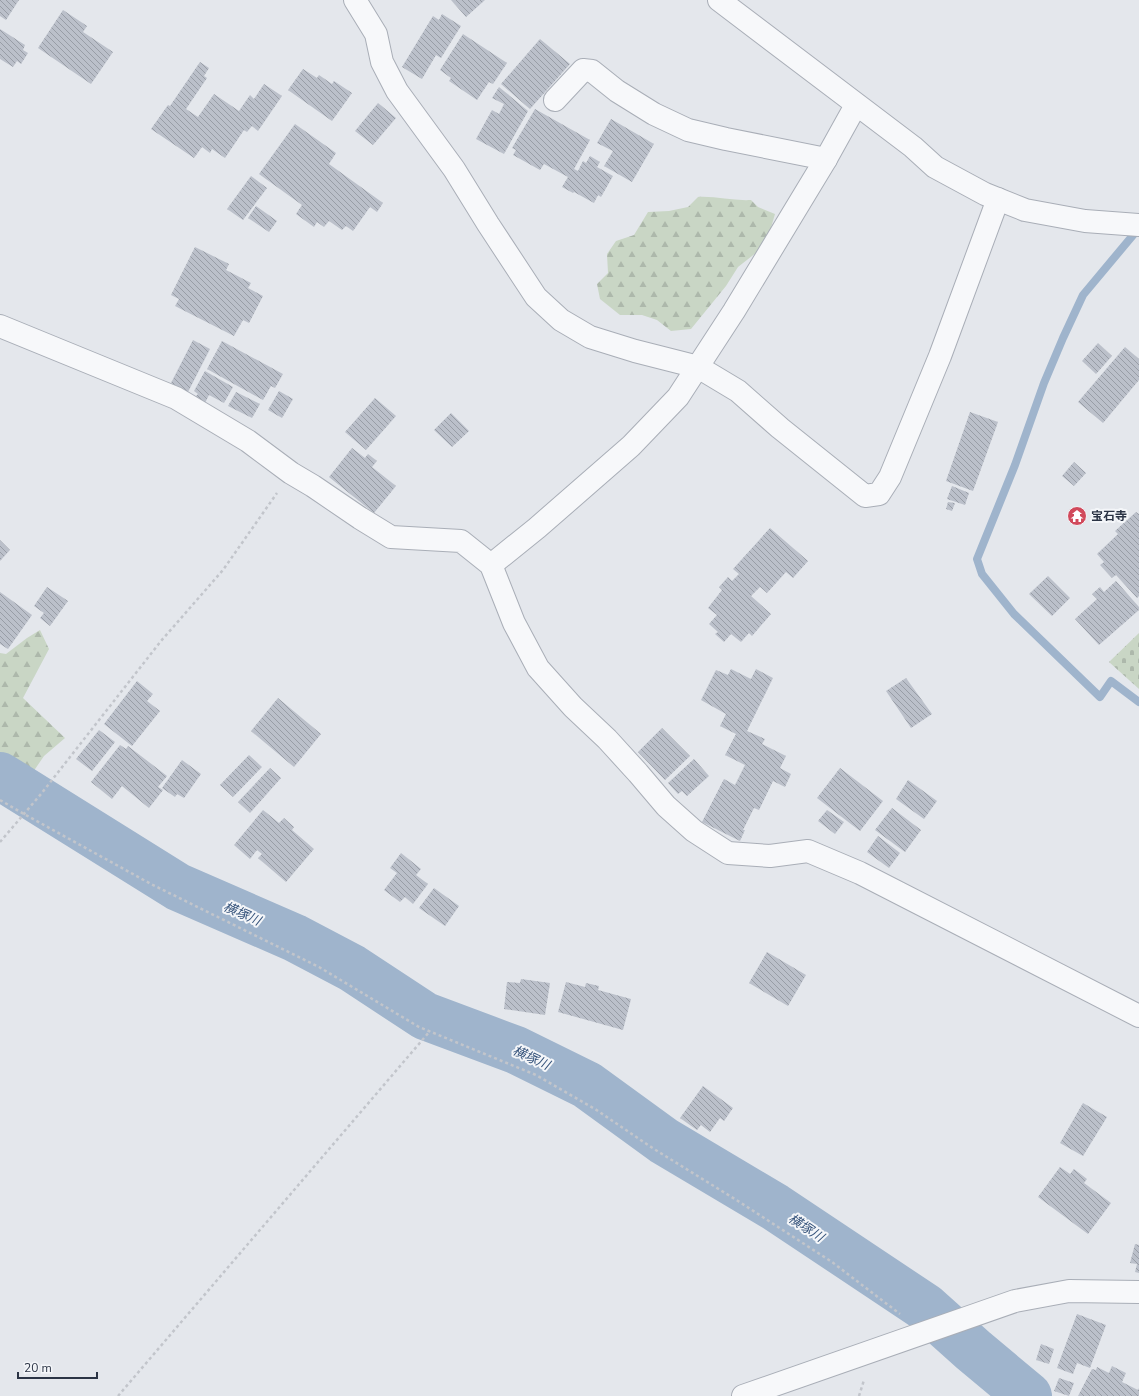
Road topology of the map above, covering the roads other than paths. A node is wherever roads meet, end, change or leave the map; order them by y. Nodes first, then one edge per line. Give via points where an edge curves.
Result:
1 (355, 0) edge
2 (719, 0) edge
3 (555, 100) dead end
4 (856, 104) junction
5 (826, 159) junction
6 (998, 199) junction
7 (1139, 225) edge
8 (0, 326) edge
9 (698, 367) junction
10 (491, 564) junction
11 (1139, 1016) edge
12 (1139, 1292) edge
13 (743, 1396) edge

1 - 9 street via 376,34 382,62 398,91 454,169 536,297 561,320 590,337
2 - 4 street
3 - 5 street via 583,70 592,71 617,91 654,114 688,130
4 - 5 street
4 - 6 street via 935,167
5 - 9 street
6 - 7 street via 1025,210 1085,221
6 - 9 street via 940,356 890,477 879,494 864,496 738,391
8 - 10 street via 176,398 248,441 291,473 391,537 461,541
9 - 10 street via 678,397 631,446 537,528
10 - 11 street via 514,623 538,668 573,707 607,739 666,806 694,831 728,853 770,856 808,851 860,873
12 - 13 street via 1069,1291 1015,1301

